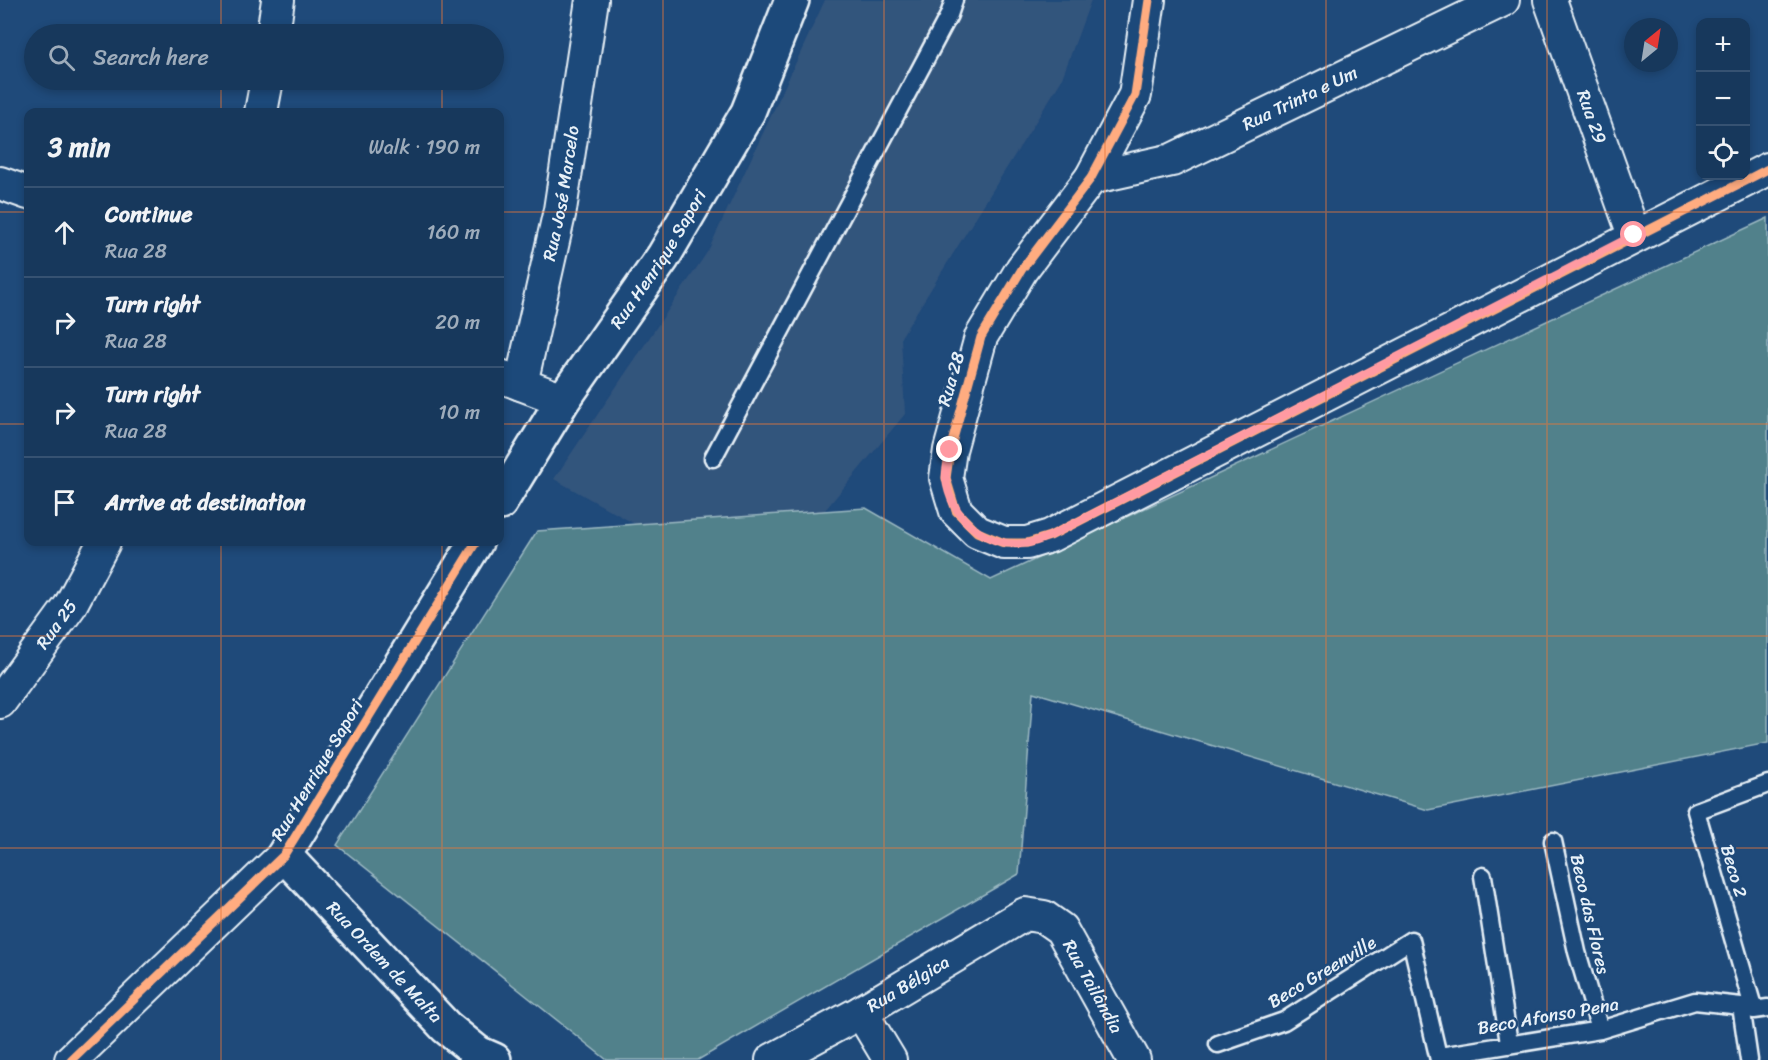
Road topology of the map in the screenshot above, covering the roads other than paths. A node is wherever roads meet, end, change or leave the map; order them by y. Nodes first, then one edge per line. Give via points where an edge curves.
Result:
1 (278, 0) edge
2 (592, 0) edge
3 (792, 0) edge
4 (954, 0) edge
5 (1149, 0) edge
6 (1503, 0) edge
7 (1550, 0) edge
8 (274, 24) edge
9 (265, 90) edge
10 (262, 108) edge
11 (1768, 169) edge
12 (1091, 178) junction
13 (0, 183) edge
14 (24, 192) edge
15 (1634, 235) junction
16 (510, 380) edge
17 (563, 400) junction
18 (713, 458) dead end
19 (504, 496) edge
20 (102, 546) edge
21 (474, 546) edge
22 (0, 702) edge
23 (1768, 784) edge
24 (1553, 841) dead end
25 (284, 855) junction
26 (1483, 876) dead end
27 (1044, 917) joint
28 (1754, 1008) edge
29 (861, 1012) junction
30 (1600, 1030) junction
31 (1509, 1043) junction
32 (1218, 1044) dead end
33 (1439, 1058) edge
34 (71, 1060) edge
35 (494, 1060) edge
36 (772, 1060) edge
37 (890, 1060) edge
38 (1134, 1060) edge
39 (1749, 1060) edge

1 - 8 street
2 - 16 street, Rua José Marcelo via 560,210
3 - 17 street, Rua Henrique Sapori via 747,112 663,257
4 - 18 lane via 944,26
5 - 12 street, Rua 28 via 1135,95
6 - 12 street, Rua Trinta e Um via 1173,160
7 - 15 street, Rua 29
9 - 10 street
11 - 15 street, Rua 28
12 - 15 street, Rua 28 via 1022,269 981,337 950,450 946,478 956,511 976,532 1004,543 1027,543 1050,536
13 - 14 street
16 - 17 street
17 - 19 street, Rua Henrique Sapori
20 - 22 street, Rua 25 via 70,606
21 - 25 street, Rua Henrique Sapori
23 - 28 lane, Beco 2 via 1696,811
24 - 30 lane, Beco das Flores via 1577,952
25 - 34 street, Rua Henrique Sapori
25 - 35 street, Rua Ordem de Malta via 446,1027 478,1053
26 - 31 lane
27 - 29 street, Rua Bélgica via 1025,914
27 - 38 street, Rua Tailândia via 1061,929
28 - 30 lane, Beco Afonso Pena via 1695,1001
28 - 39 lane, Beco 2
29 - 36 street, Rua Bélgica
29 - 37 street
30 - 31 lane, Beco Afonso Pena
31 - 33 lane, Beco Afonso Pena
32 - 33 lane, Beco Greenville via 1284,1021 1411,940

